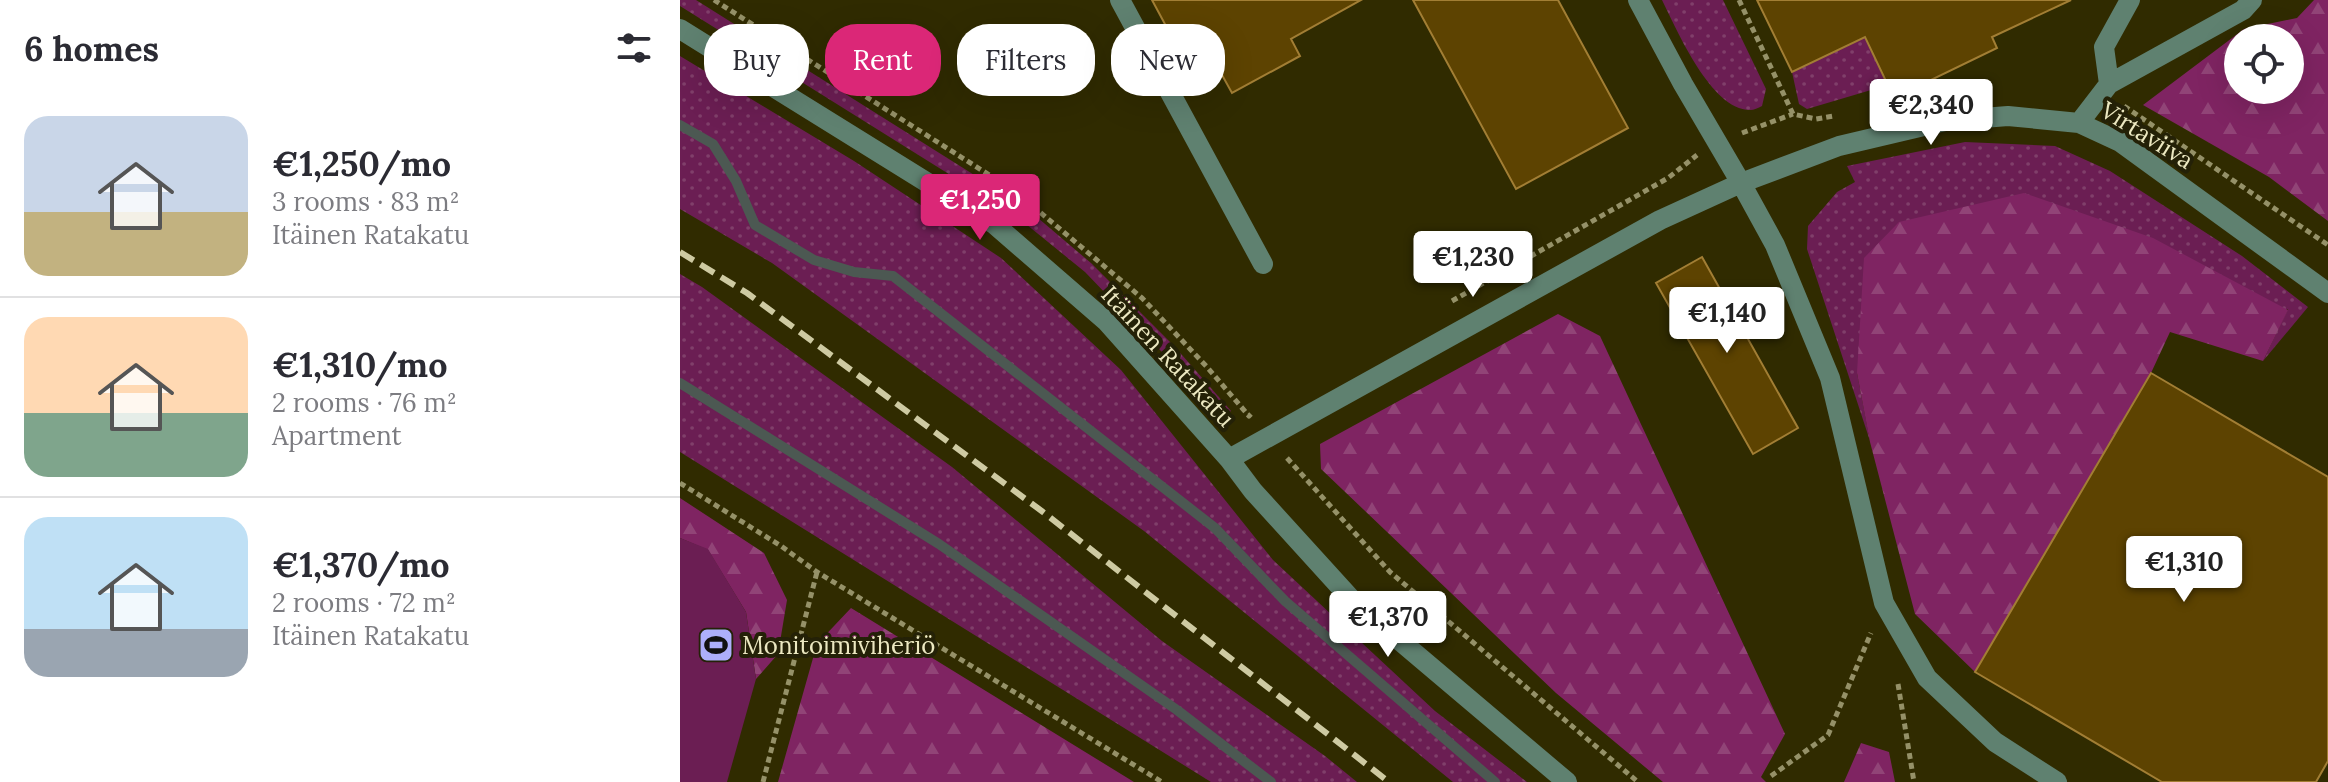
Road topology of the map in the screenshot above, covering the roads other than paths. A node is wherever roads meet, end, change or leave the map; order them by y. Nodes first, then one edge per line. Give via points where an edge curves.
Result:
1 (1120, 0) edge
2 (1638, 0) edge
3 (2252, 0) edge
4 (2124, 3) edge
5 (680, 29) edge
6 (2109, 84) junction
7 (2079, 123) junction
8 (1741, 183) junction
9 (1263, 264) dead end
10 (2328, 293) edge
11 (1229, 459) junction
12 (1567, 782) edge
13 (2057, 782) edge

1 - 9 street
2 - 8 street
3 - 6 street via 2243,10
4 - 6 street via 2104,47
5 - 11 street, Itäinen Ratakatu via 994,224 1107,322
6 - 7 street
7 - 8 street, Virtaviiva via 2008,116 1945,121 1839,146
7 - 10 street, Virtaviiva via 2120,142
8 - 11 street, Virtaviiva via 1660,220
8 - 13 street via 1775,245 1830,378 1884,603 1927,678 1995,742
11 - 12 street, Itäinen Ratakatu via 1353,601

